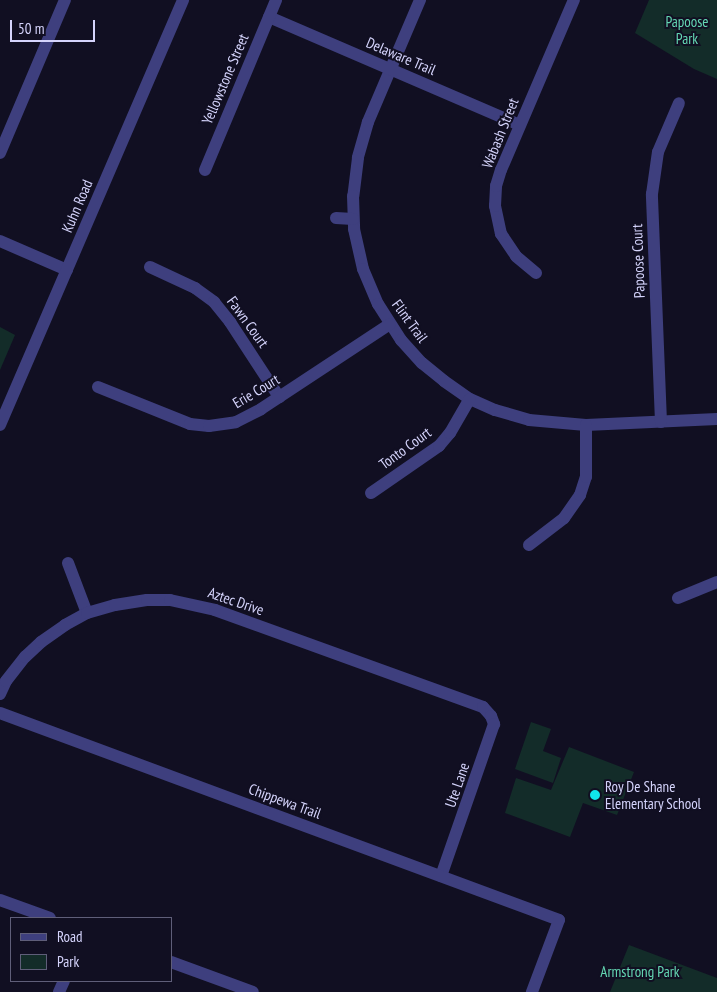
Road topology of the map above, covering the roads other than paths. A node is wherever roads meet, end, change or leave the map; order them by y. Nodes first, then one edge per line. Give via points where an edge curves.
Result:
1 (66, 0) edge
2 (183, 0) edge
3 (276, 0) edge
4 (420, 0) edge
5 (574, 0) edge
6 (269, 16) junction
7 (390, 69) junction
8 (679, 103) dead end
9 (520, 124) junction
10 (0, 153) edge
11 (205, 170) dead end
12 (336, 218) dead end
13 (353, 219) junction
14 (0, 241) edge
15 (150, 267) dead end
16 (67, 270) junction
17 (536, 273) dead end
18 (390, 324) junction
19 (98, 387) dead end
20 (279, 397) junction
21 (470, 399) junction
22 (717, 419) edge
23 (661, 422) junction
24 (0, 425) edge
25 (586, 425) junction
26 (371, 493) dead end
27 (529, 545) dead end
28 (68, 563) dead end
29 (717, 582) edge
30 (678, 598) dead end
31 (87, 613) junction
32 (0, 694) edge
33 (483, 707) joint
34 (0, 713) edge
35 (441, 876) junction
36 (0, 900) edge
37 (47, 917) edge
38 (172, 962) edge
39 (253, 992) edge
40 (532, 992) edge

1 - 10 street
2 - 16 street, Kuhn Road
3 - 6 street, Yellowstone Street
4 - 7 street, Flint Trail
5 - 9 street, Wabash Street
6 - 7 street, Delaware Trail
6 - 11 street, Yellowstone Street
7 - 9 street, Delaware Trail
7 - 13 street, Flint Trail via 359,151
8 - 23 street, Papoose Court via 658,152 652,194
9 - 17 street, Wabash Street via 501,170 496,220 508,246
12 - 13 street
13 - 18 street, Flint Trail via 363,269
14 - 16 street
15 - 20 street, Fawn Court via 195,288 214,302
16 - 24 street, Kuhn Road
18 - 20 street, Erie Court
18 - 21 street, Flint Trail via 422,363
19 - 20 street, Erie Court via 173,418 209,426 236,422
21 - 25 street, Flint Trail via 530,420
21 - 26 street, Tonto Court via 439,446
22 - 23 street, Flint Trail
23 - 25 street, Flint Trail
25 - 27 street via 586,477 580,495 564,518
28 - 31 street
29 - 30 street
31 - 32 street, Aztec Drive via 41,642 6,681
31 - 33 street, Aztec Drive via 125,602 147,600 196,604
33 - 35 street, Ute Lane via 494,724
34 - 35 street, Chippewa Trail
35 - 40 street, Chippewa Trail via 559,920
36 - 37 street
38 - 39 street

